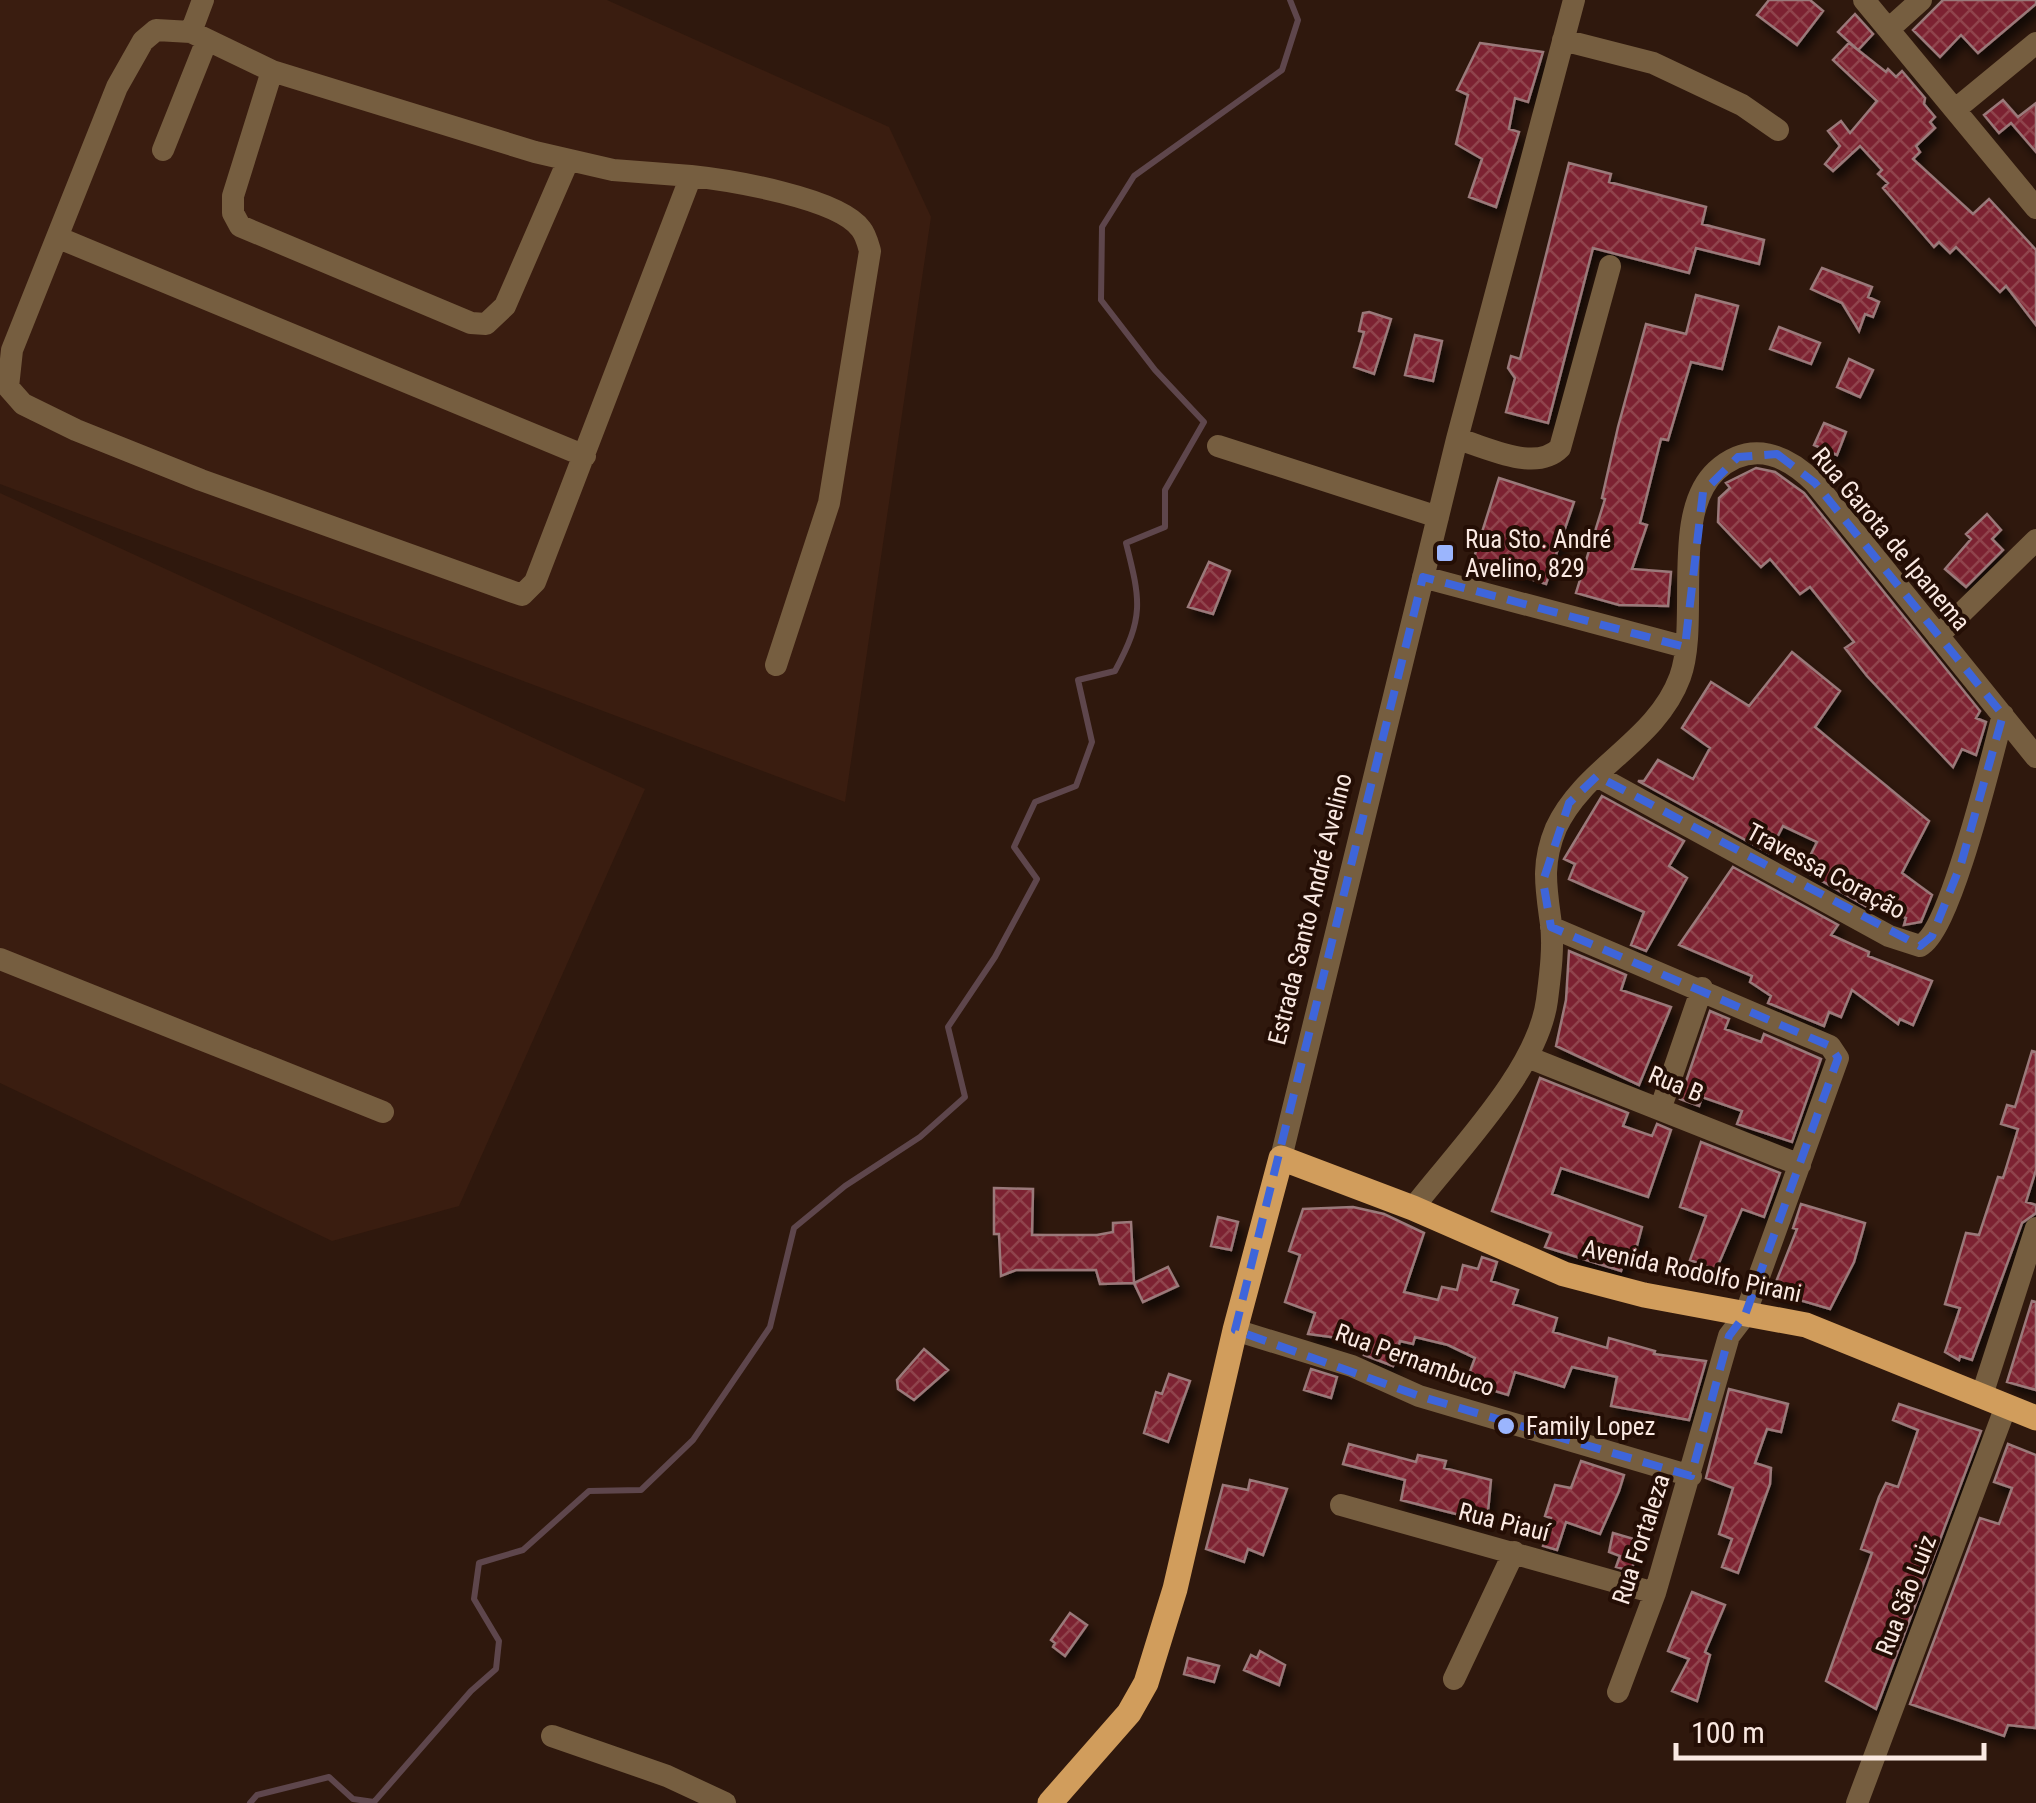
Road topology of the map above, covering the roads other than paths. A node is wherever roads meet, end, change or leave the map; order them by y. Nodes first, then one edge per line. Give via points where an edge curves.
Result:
1 (204, 0) edge
2 (1574, 0) edge
3 (1864, 0) edge
4 (1921, 0) edge
5 (1890, 28) junction
6 (199, 36) junction
7 (2036, 42) edge
8 (1574, 43) junction
9 (272, 71) junction
10 (1957, 108) junction
11 (1778, 130) dead end
12 (163, 150) dead end
13 (568, 161) junction
14 (691, 176) junction
15 (2036, 208) edge
16 (59, 238) junction
17 (1610, 266) dead end
18 (1457, 439) junction
19 (1218, 446) dead end
20 (585, 456) junction
21 (1438, 517) junction
22 (2036, 540) edge
23 (1423, 578) junction
24 (1938, 636) junction
25 (1685, 647) junction
26 (776, 664) dead end
27 (2003, 715) junction
28 (2036, 757) edge
29 (1597, 776) junction
30 (1552, 927) junction
31 (0, 958) edge
32 (1702, 988) junction
33 (1530, 1058) junction
34 (1662, 1106) junction
35 (383, 1112) dead end
36 (1281, 1158) junction
37 (1800, 1165) junction
38 (1413, 1208) junction
39 (2034, 1240) edge
40 (1744, 1315) junction
41 (1234, 1330) junction
42 (1982, 1394) junction
43 (2006, 1406) junction
44 (2036, 1418) edge
45 (1691, 1476) junction
46 (1340, 1504) dead end
47 (1514, 1552) junction
48 (1654, 1593) junction
49 (1454, 1679) dead end
50 (1618, 1692) dead end
51 (552, 1736) dead end
52 (725, 1803) edge
53 (1050, 1803) edge
54 (1857, 1803) edge

1 - 6 street
2 - 8 street, Estrada Santo André Avelino
3 - 5 street
4 - 5 street
5 - 10 street
6 - 9 street
6 - 12 street
6 - 16 street via 156,30 143,41 117,88
7 - 10 street
8 - 11 street via 1653,63 1742,105
8 - 18 street, Estrada Santo André Avelino
9 - 13 street
9 - 13 street via 233,196 240,226 471,323 486,324 505,306
10 - 15 street
13 - 14 street
14 - 20 street
14 - 26 street via 843,215 862,230 870,251 829,503
16 - 20 street
16 - 20 street via 7,376 23,404 76,430 516,595 535,582
17 - 18 street via 1560,448 1534,461
18 - 21 street, Estrada Santo André Avelino
19 - 21 street
21 - 23 street, Estrada Santo André Avelino
22 - 24 street
23 - 25 street
23 - 36 street, Estrada Santo André Avelino
24 - 25 street, Rua Garota de Ipanema via 1815,483 1793,462 1760,452 1715,472 1702,492 1693,523
24 - 27 street, Rua Garota de Ipanema
25 - 29 street, Rua Garota de Ipanema via 1672,698
27 - 28 street, Rua Garota de Ipanema
27 - 29 street, Travessa Coração via 1961,864 1932,936 1920,946 1889,936
29 - 30 street, Rua Garota de Ipanema via 1569,802 1546,853 1542,881
30 - 32 street
30 - 33 street, Rua Garota de Ipanema via 1547,1000
31 - 35 street
32 - 34 street
32 - 37 street, Rua Fortaleza via 1830,1046 1838,1066
33 - 34 street, Rua B
33 - 38 street, Rua Garota de Ipanema
34 - 37 street, Rua B
36 - 38 main road, Avenida Rodolfo Pirani
36 - 41 main road, Estrada Santo André Avelino
37 - 40 street, Rua Fortaleza
38 - 40 main road, Avenida Rodolfo Pirani via 1564,1274
39 - 42 street
40 - 42 main road, Avenida Rodolfo Pirani via 1806,1325
40 - 45 street, Rua Fortaleza via 1729,1336
41 - 45 street, Rua Pernambuco via 1352,1366 1419,1396
41 - 53 main road, Estrada Santo André Avelino via 1175,1589 1146,1682 1129,1712
42 - 43 main road, Avenida Rodolfo Pirani
43 - 44 main road, Avenida Rodolfo Pirani
43 - 54 street, Rua São Luiz
45 - 48 street, Rua Fortaleza
46 - 47 street, Rua Piauí
47 - 48 street, Rua Piauí
47 - 49 street
48 - 50 street, Rua Fortaleza
51 - 52 street

